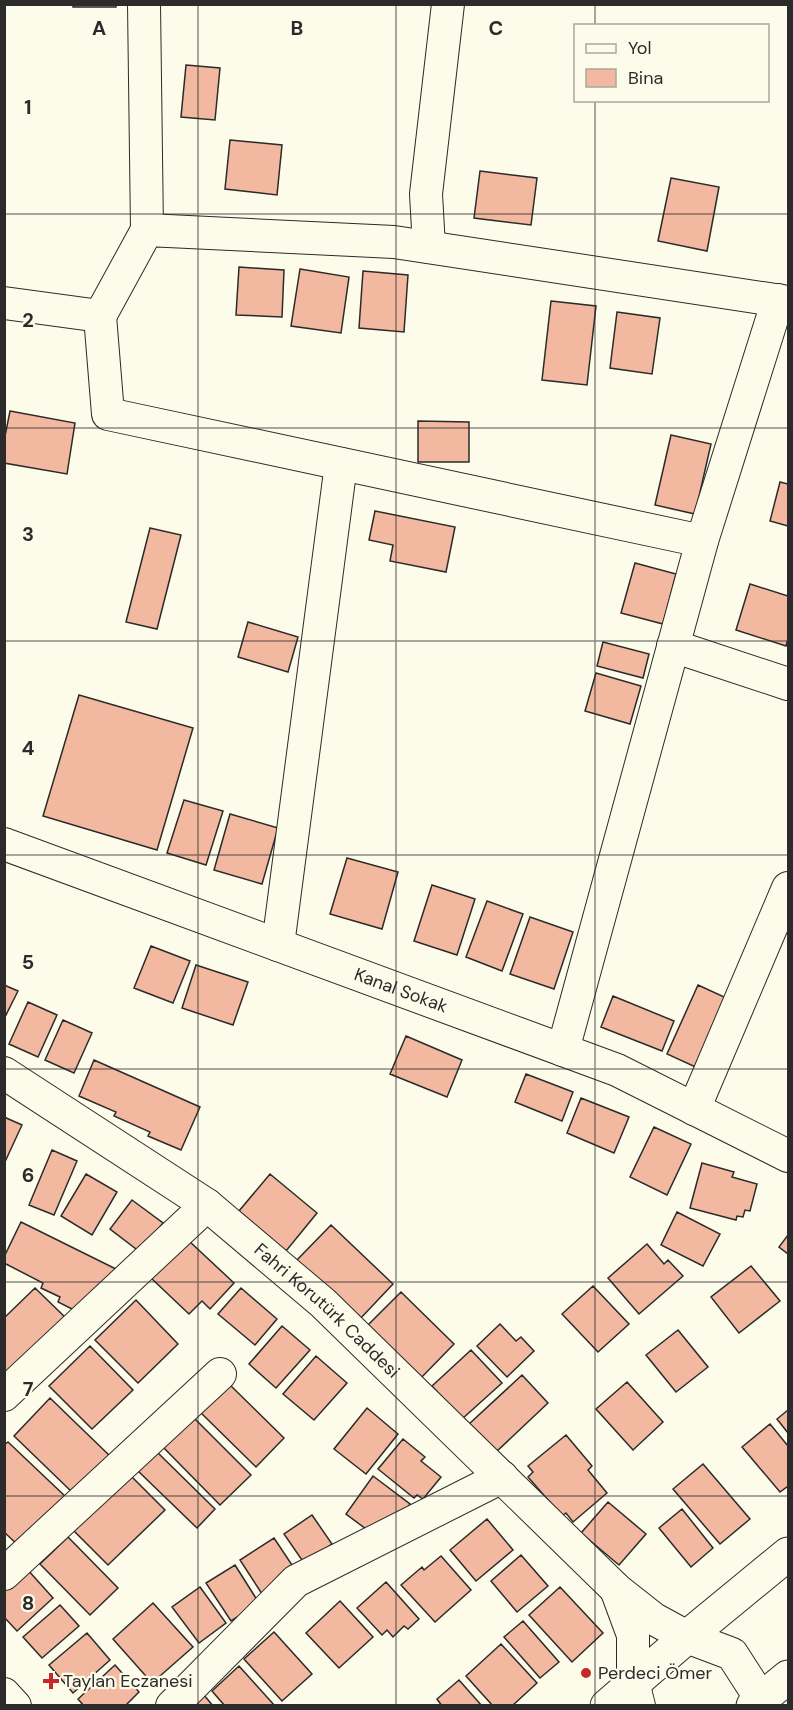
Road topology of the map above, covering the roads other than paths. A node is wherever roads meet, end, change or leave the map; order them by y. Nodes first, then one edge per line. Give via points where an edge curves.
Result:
1 (144, 4) edge
2 (448, 4) edge
3 (147, 230) junction
4 (429, 247) junction
5 (783, 301) edge
6 (4, 303) edge
7 (100, 316) junction
8 (341, 464) junction
9 (702, 541) junction
10 (674, 646) junction
11 (789, 684) edge
12 (4, 844) edge
13 (789, 888) edge
14 (278, 945) junction
15 (563, 1050) junction
16 (4, 1073) edge
17 (694, 1109) junction
18 (789, 1156) edge
19 (207, 1204) junction
20 (220, 1374) dead end
21 (4, 1395) edge
22 (502, 1477) junction
23 (789, 1554) edge
24 (4, 1574) edge
25 (616, 1589) junction
26 (687, 1636) junction
27 (789, 1677) edge
28 (4, 1694) edge
29 (636, 1694) edge
30 (759, 1703) edge
31 (15, 1706) edge
32 (172, 1706) edge
33 (607, 1706) edge

1 - 3 street
2 - 4 street via 426,194
3 - 4 street
3 - 7 street
4 - 5 street
5 - 9 street
6 - 7 street
7 - 8 street via 108,414
8 - 9 street
8 - 14 street
9 - 10 street
10 - 11 street
10 - 15 street
12 - 14 street, Kanal Sokak
13 - 17 street
14 - 15 street, Kanal Sokak
15 - 17 street, Kanal Sokak via 617,1070
16 - 19 street, Fahri Korutürk Caddesi
17 - 18 street, Kanal Sokak
19 - 21 street
19 - 22 street, Fahri Korutürk Caddesi via 323,1303
20 - 24 street
22 - 25 street, Fahri Korutürk Caddesi
22 - 32 street via 296,1581
23 - 26 highway
25 - 26 street, Fahri Korutürk Caddesi via 654,1619
25 - 29 street via 633,1635
26 - 29 highway
26 - 30 street, Fahri Korutürk Caddesi via 732,1654
27 - 30 highway
28 - 31 street
29 - 33 highway

